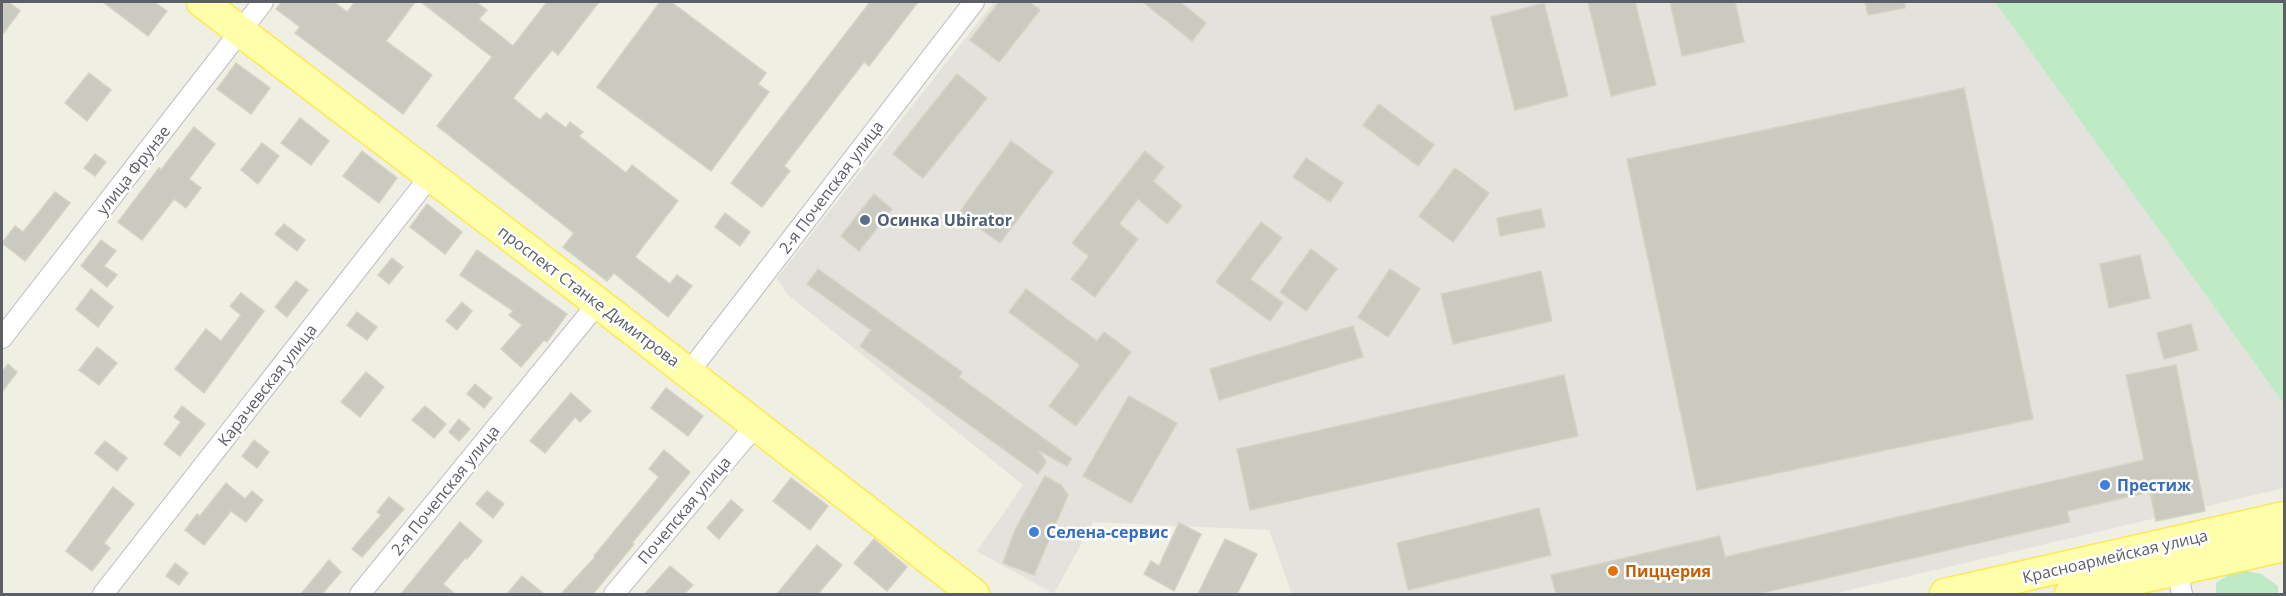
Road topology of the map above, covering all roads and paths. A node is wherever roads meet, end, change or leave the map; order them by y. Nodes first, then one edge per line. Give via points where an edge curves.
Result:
1 (202, 2) edge
2 (262, 2) edge
3 (974, 2) edge
4 (241, 31) junction
5 (431, 175) junction
6 (598, 303) junction
7 (2, 338) edge
8 (688, 372) junction
9 (755, 426) junction
10 (2284, 517) edge
11 (2284, 546) edge
12 (2177, 569) edge
13 (103, 594) edge
14 (360, 594) edge
15 (614, 594) edge
16 (974, 594) edge
17 (1945, 594) edge
18 (2070, 594) edge

1 - 4 main road, проспект Станке Димитрова
2 - 4 street, улица Фрунзе
3 - 8 street, 2-я Почепская улица
4 - 5 main road, проспект Станке Димитрова
4 - 7 street, улица Фрунзе
5 - 6 main road, проспект Станке Димитрова
5 - 13 street, Карачевская улица
6 - 8 main road, проспект Станке Димитрова
6 - 14 street, 2-я Почепская улица
8 - 9 main road, проспект Станке Димитрова
9 - 15 street, Почепская улица
9 - 16 main road, проспект Станке Димитрова
10 - 12 main road, Красноармейская улица
11 - 12 main road, Красноармейская улица
12 - 17 main road, Красноармейская улица
12 - 18 main road, Красноармейская улица

